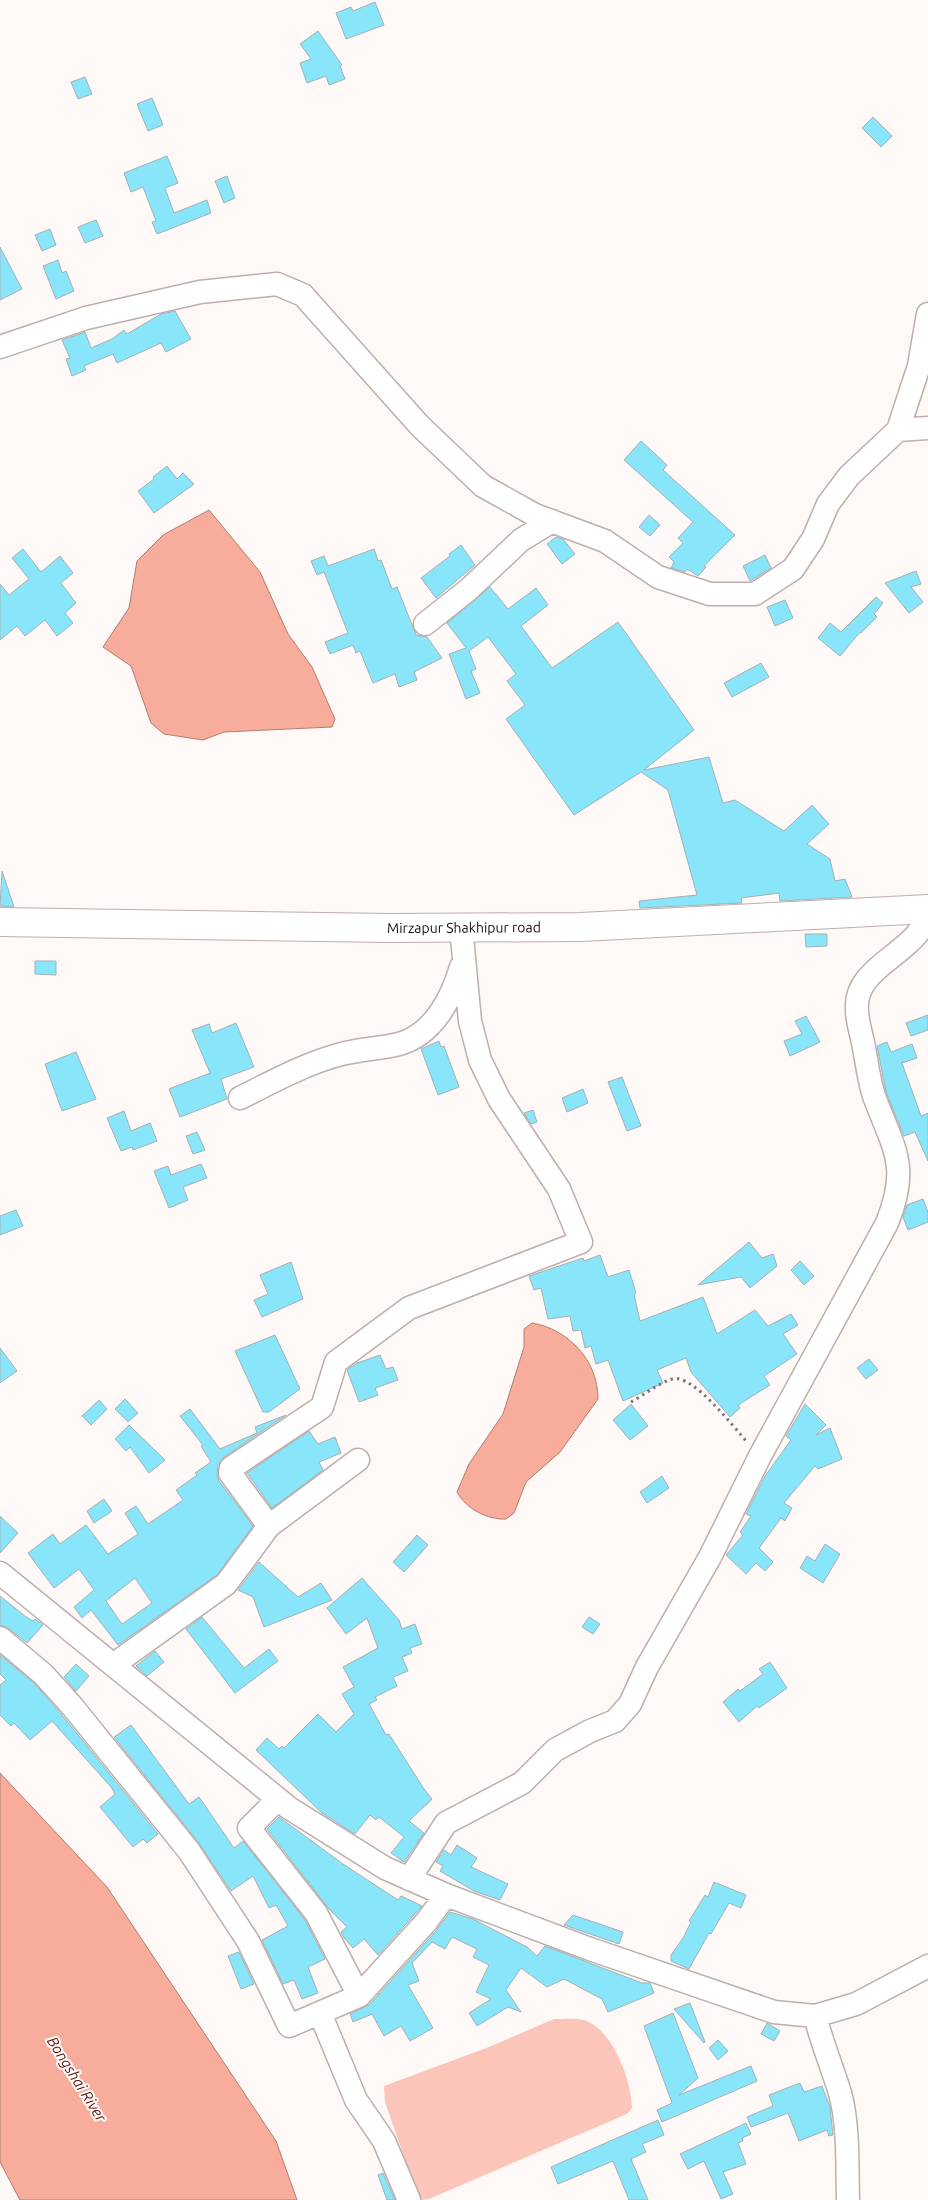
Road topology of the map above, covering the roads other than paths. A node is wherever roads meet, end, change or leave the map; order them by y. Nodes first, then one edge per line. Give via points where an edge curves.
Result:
1 (928, 314) edge
2 (0, 347) edge
3 (928, 428) edge
4 (898, 430) junction
5 (552, 521) junction
6 (424, 624) dead end
7 (928, 909) edge
8 (0, 922) edge
9 (461, 927) junction
10 (464, 956) junction
11 (240, 1098) dead end
12 (358, 1460) dead end
13 (269, 1526) junction
14 (0, 1573) edge
15 (0, 1638) edge
16 (113, 1665) junction
17 (278, 1799) junction
18 (409, 1879) junction
19 (446, 1895) junction
20 (928, 1966) edge
21 (359, 1996) junction
22 (320, 2013) junction
23 (815, 2016) junction
24 (408, 2200) edge
25 (848, 2200) edge

1 - 4 street via 919,366
2 - 5 street via 86,318 200,292 277,284 303,295 420,426 483,486
3 - 4 street
4 - 5 street via 848,476 828,504 813,539 793,568 755,594 710,594 658,577 605,541
5 - 6 street via 521,540 468,590
7 - 9 main road, Mirzapur Shakhipur road via 580,927
7 - 18 street via 923,928 858,991 856,1010 873,1094 898,1159 897,1197 887,1223 760,1456 710,1557 647,1667 630,1704 615,1721 555,1750 522,1783 446,1823
8 - 9 main road, Mirzapur Shakhipur road
9 - 10 street
10 - 11 street via 455,988 441,1013 417,1035 401,1043 338,1054
10 - 13 street via 470,1021 480,1060 499,1099 560,1189 581,1242 409,1308 336,1362 322,1407 231,1468 230,1473
12 - 13 street
13 - 16 street via 226,1584
14 - 16 street
15 - 22 street via 43,1674 72,1706 189,1850 248,1941 289,2026
16 - 17 street
17 - 18 street via 353,1850
17 - 21 street via 249,1828 316,1913
18 - 19 street
19 - 21 street
19 - 23 street via 774,2012
20 - 23 street via 856,2004
21 - 22 street
22 - 24 street via 356,2100 384,2141
23 - 25 street via 840,2094 847,2145

